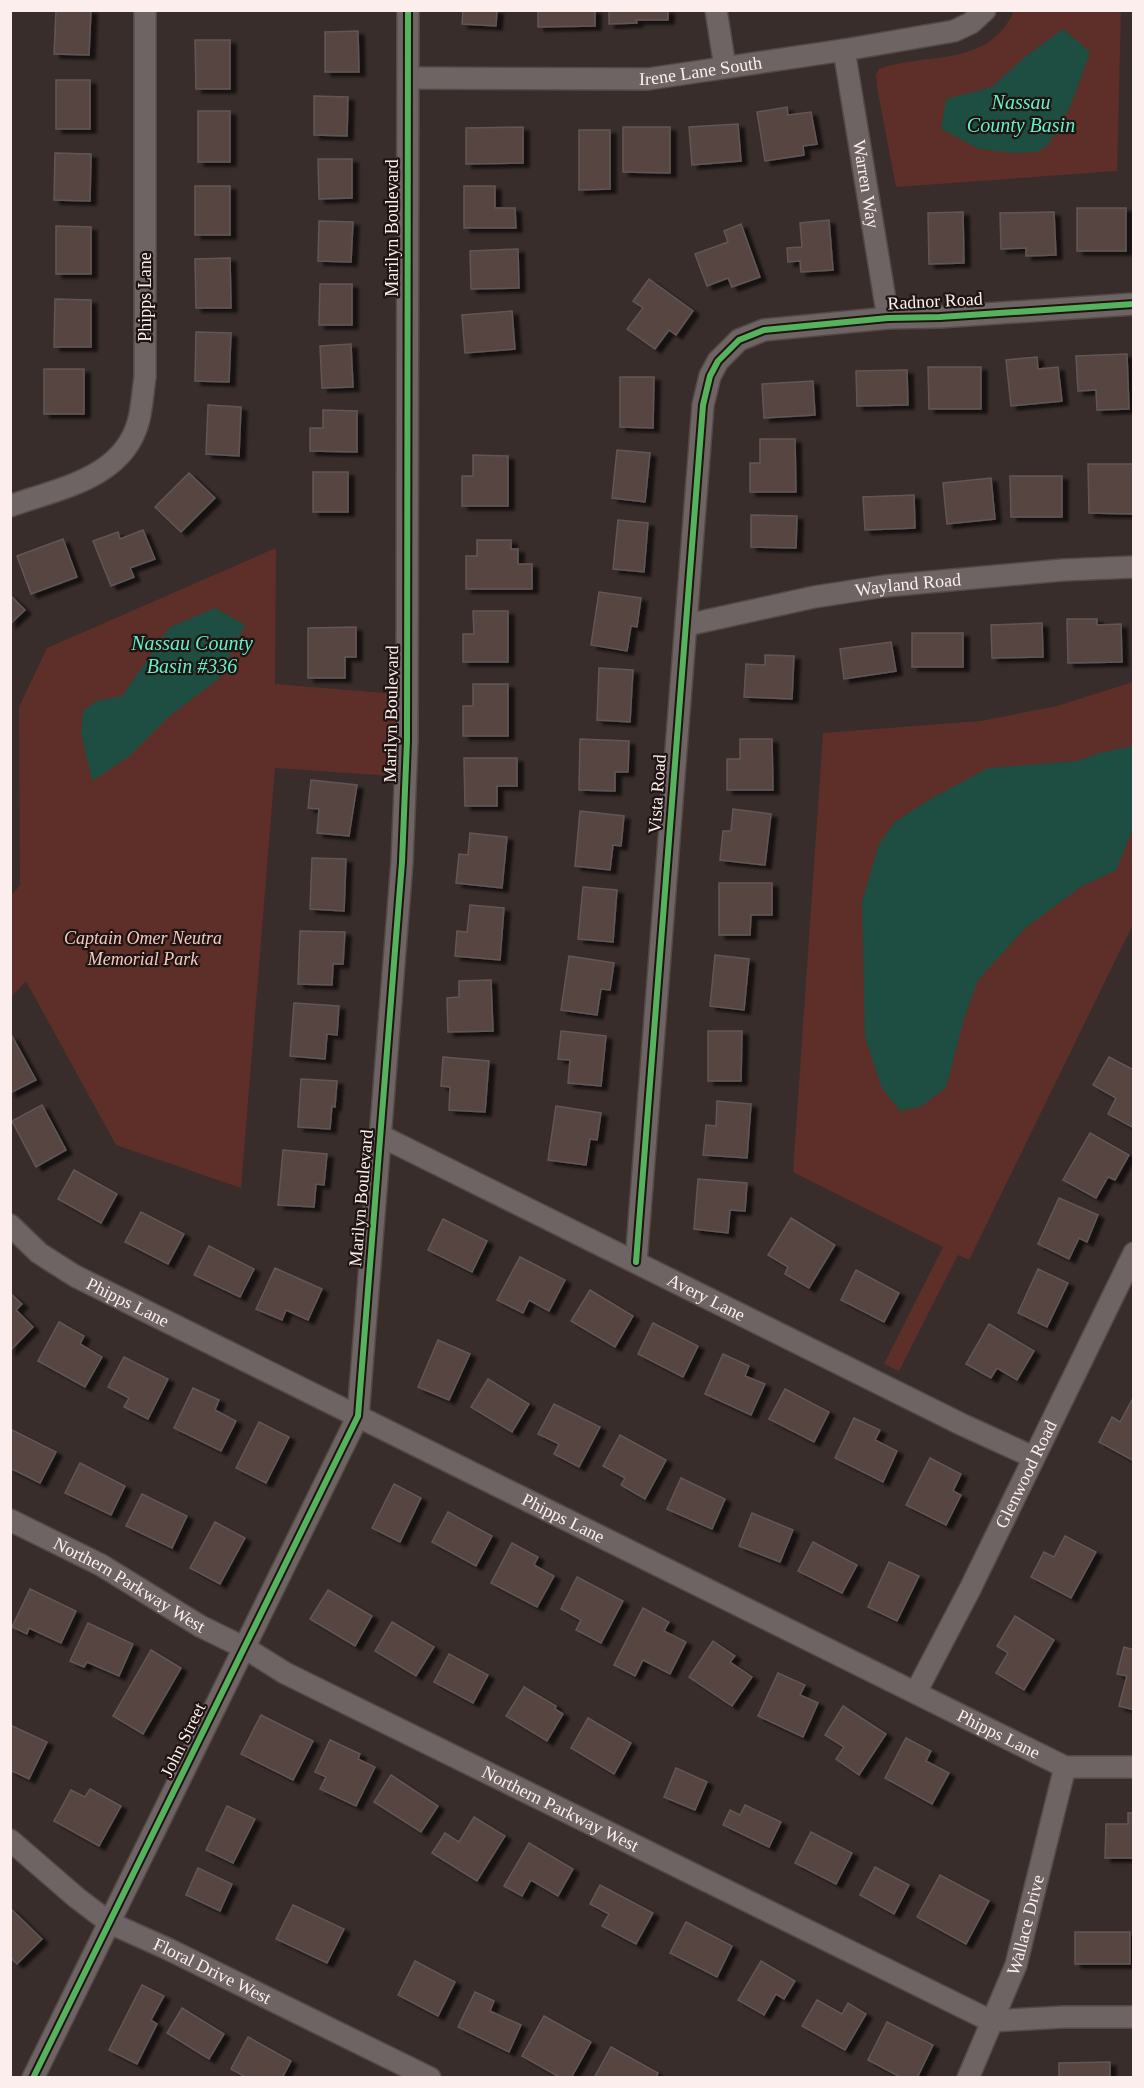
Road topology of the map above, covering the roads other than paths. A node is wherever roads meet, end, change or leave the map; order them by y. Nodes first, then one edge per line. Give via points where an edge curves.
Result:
1 (145, 10) edge
2 (408, 10) edge
3 (716, 10) edge
4 (985, 11) edge
5 (844, 50) junction
6 (725, 67) junction
7 (409, 78) junction
8 (1134, 304) edge
9 (888, 318) junction
10 (739, 340) joint
11 (10, 506) edge
12 (1134, 567) edge
13 (687, 626) junction
14 (381, 1136) junction
15 (10, 1225) edge
16 (1134, 1253) edge
17 (636, 1262) junction
18 (358, 1416) junction
19 (1033, 1457) junction
20 (10, 1520) edge
21 (245, 1648) junction
22 (916, 1692) junction
23 (1065, 1767) junction
24 (1134, 1767) edge
25 (10, 1840) edge
26 (110, 1923) junction
27 (1134, 2017) edge
28 (991, 2021) junction
29 (33, 2078) edge
30 (430, 2078) edge
31 (968, 2078) edge

1 - 11 street, Phipps Lane via 145,377 139,420 126,449 98,474
2 - 7 street, Marilyn Boulevard
3 - 6 street
4 - 5 street, Irene Lane South via 954,31
5 - 6 street, Irene Lane South
5 - 9 street, Warren Way
6 - 7 street, Irene Lane South via 648,79
7 - 14 street, Marilyn Boulevard via 407,741
8 - 9 street, Radnor Road
9 - 10 street, Radnor Road via 764,330
10 - 13 street, Vista Road via 718,360 703,405
12 - 13 street, Wayland Road via 885,586 814,597
13 - 17 street, Vista Road
14 - 17 street, Avery Lane
14 - 18 street, Marilyn Boulevard
15 - 18 street, Phipps Lane via 39,1253 75,1276
16 - 19 street, Glenwood Road
17 - 19 street, Avery Lane
18 - 21 street, John Street
18 - 22 street, Phipps Lane
19 - 22 street, Glenwood Road
20 - 21 street, Northern Parkway West via 101,1565 200,1626
21 - 26 street, John Street
21 - 28 street, Northern Parkway West via 296,1678
22 - 23 street, Phipps Lane
23 - 24 street, Phipps Lane
23 - 28 street, Wallace Drive via 1016,1965
25 - 26 street, Floral Drive West
26 - 29 street, John Street
26 - 30 street, Floral Drive West
27 - 28 street, Northern Parkway West
28 - 31 street, Wallace Drive

